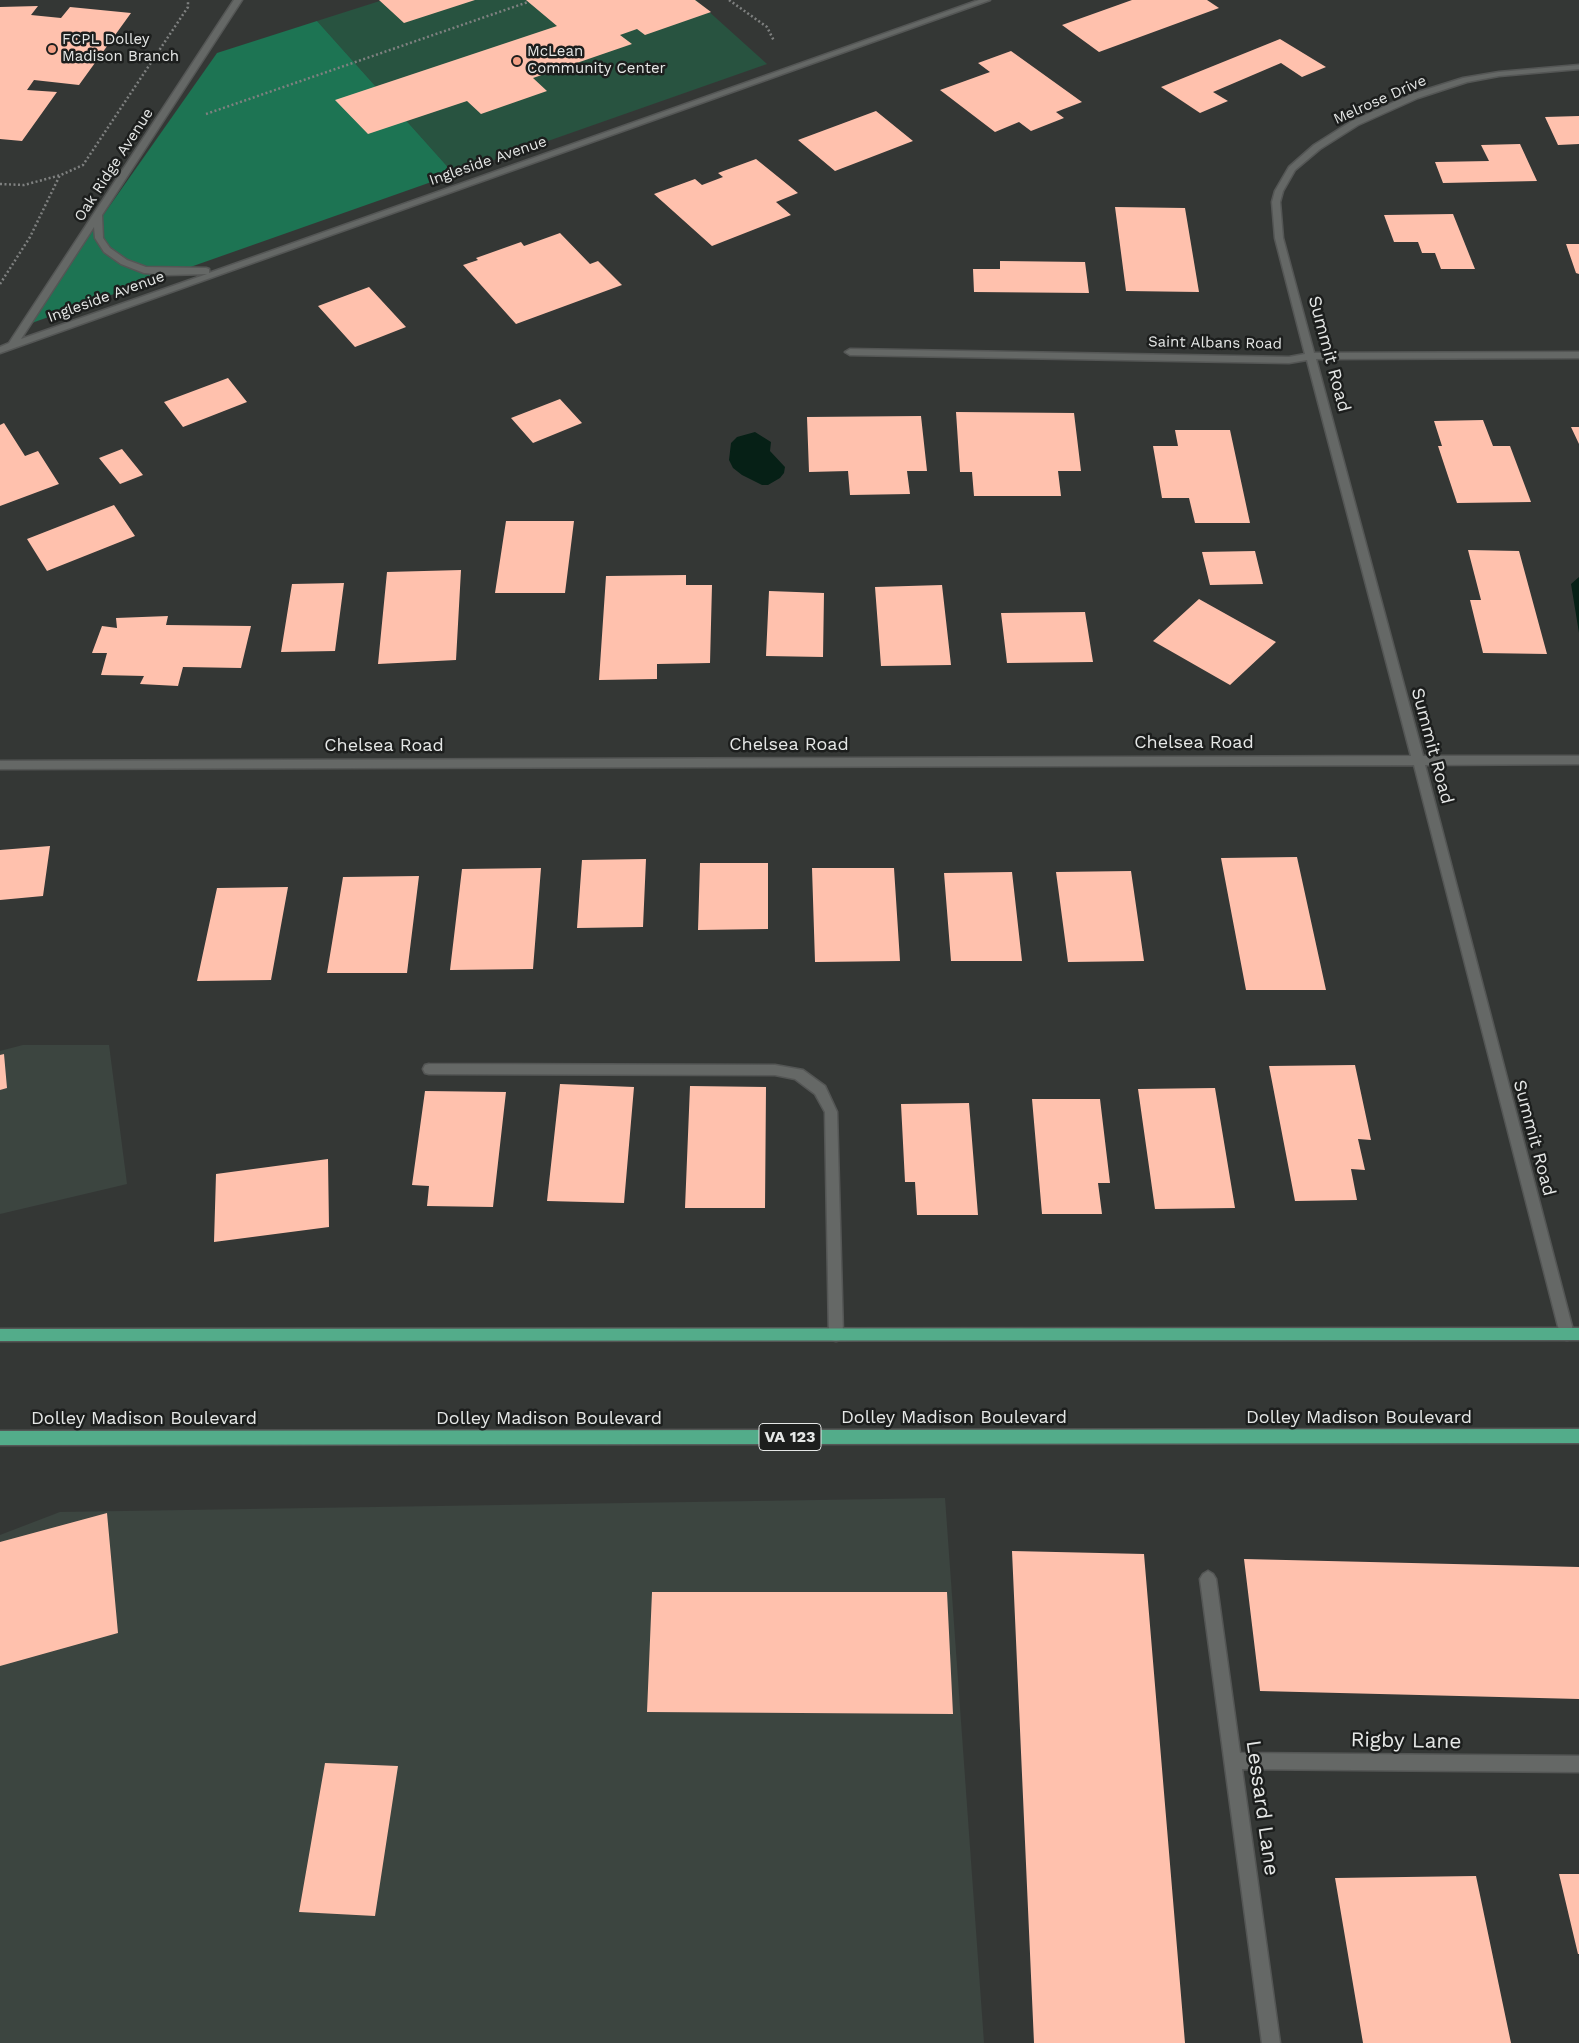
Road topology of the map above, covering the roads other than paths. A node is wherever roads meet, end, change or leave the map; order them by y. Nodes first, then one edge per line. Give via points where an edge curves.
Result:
1 (238, 0) edge
2 (986, 0) edge
3 (1579, 68) edge
4 (1292, 169) joint
5 (98, 214) junction
6 (231, 267) junction
7 (13, 345) junction
8 (0, 350) edge
9 (850, 352) dead end
10 (1579, 355) edge
11 (1311, 356) junction
12 (1418, 760) junction
13 (1579, 760) edge
14 (0, 765) edge
15 (429, 1068) dead end
16 (1573, 1334) edge
17 (0, 1335) edge
18 (836, 1335) junction
19 (1579, 1436) edge
20 (0, 1438) edge
21 (1208, 1580) dead end
22 (1233, 1761) junction
23 (1579, 1764) edge
24 (1271, 2043) edge

1 - 5 street, Oak Ridge Avenue
2 - 6 street, Ingleside Avenue
3 - 4 street, Melrose Drive via 1499,74 1466,80 1415,96 1355,123 1317,147
4 - 11 street, Summit Road via 1276,202 1279,238
5 - 6 street via 99,238 108,250 124,262 144,270 199,272
5 - 7 street, Oak Ridge Avenue
6 - 7 street, Ingleside Avenue
7 - 8 street, Ingleside Avenue
9 - 11 street, Saint Albans Road via 1289,360
10 - 11 street, Saint Albans Road
11 - 12 street, Summit Road
12 - 13 street, Chelsea Road
12 - 14 street, Chelsea Road
12 - 16 street, Summit Road
15 - 18 street via 775,1070 798,1074 820,1090 831,1112
16 - 18 main road
17 - 18 main road
19 - 20 main road, Dolley Madison Boulevard / VA 123
21 - 22 street, Lessard Lane
22 - 23 street, Rigby Lane
22 - 24 street, Lessard Lane

